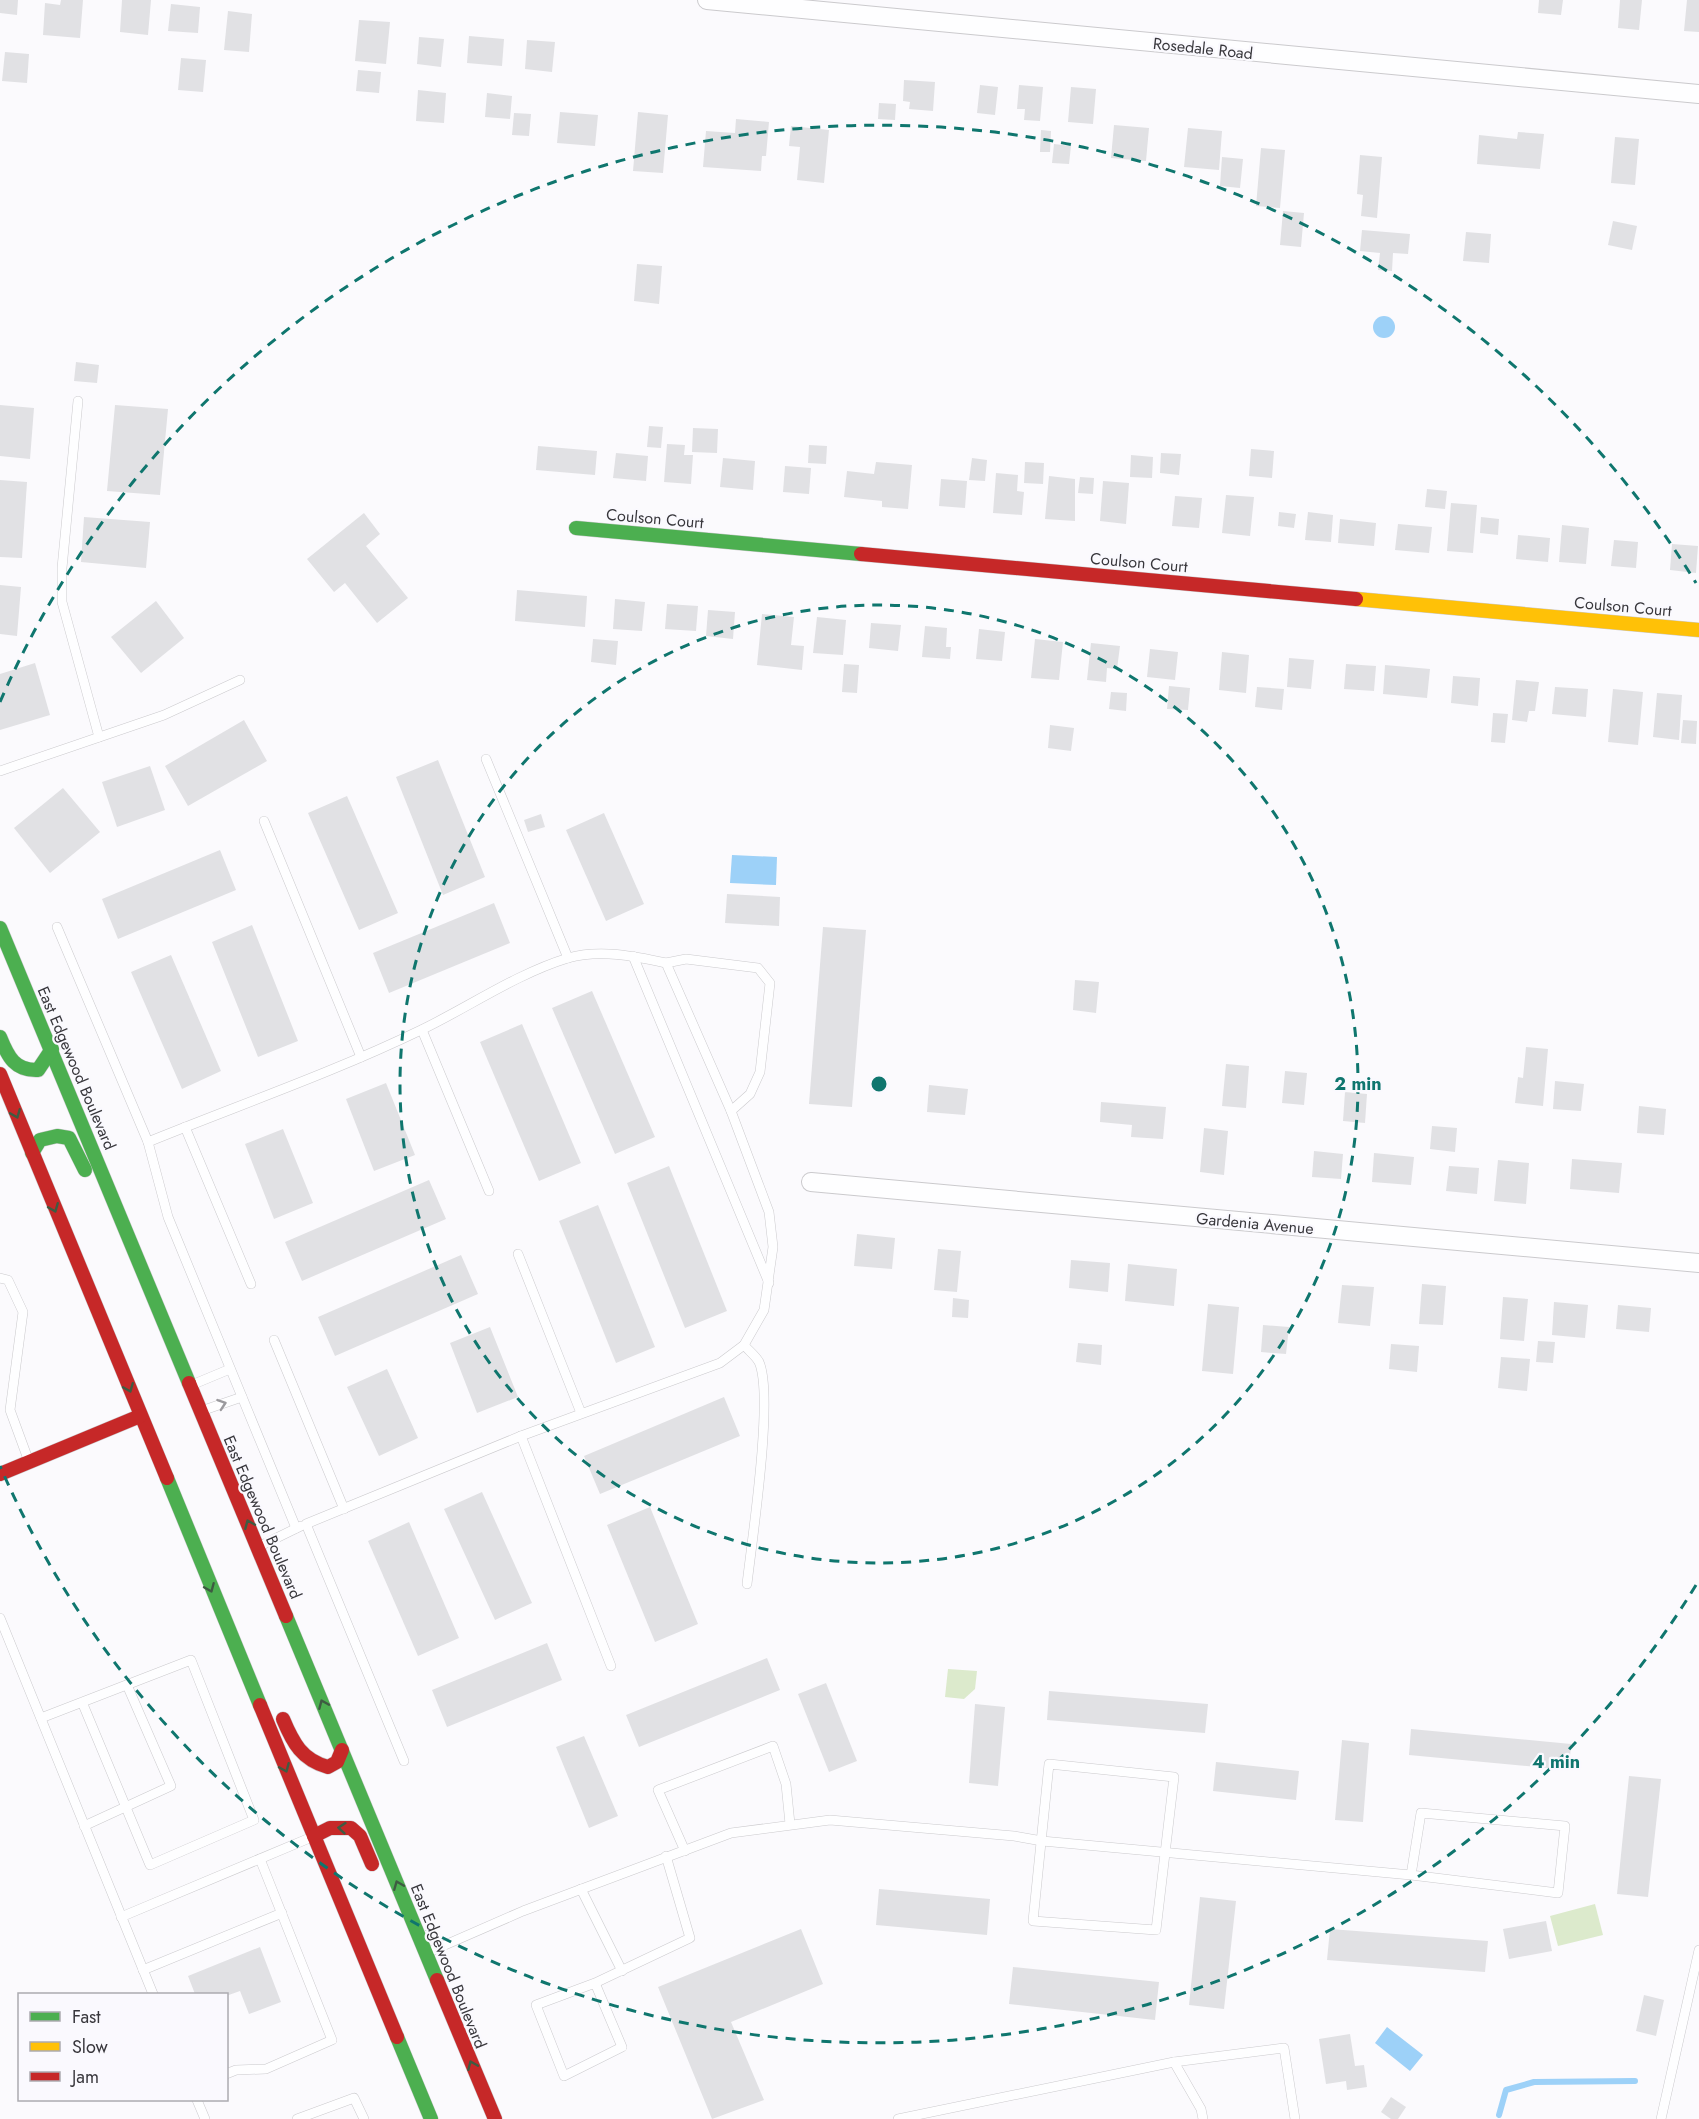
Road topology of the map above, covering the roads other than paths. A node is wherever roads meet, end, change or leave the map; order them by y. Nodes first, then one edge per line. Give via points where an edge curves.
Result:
1 (707, 0) edge
2 (1699, 94) edge
3 (78, 401) dead end
4 (576, 528) dead end
5 (1699, 630) edge
6 (240, 680) dead end
7 (99, 737) junction
8 (486, 759) dead end
9 (0, 771) edge
10 (264, 821) dead end
11 (57, 927) dead end
12 (2, 934) edge
13 (633, 956) junction
14 (568, 958) junction
15 (666, 963) junction
16 (422, 1030) junction
17 (0, 1037) edge
18 (52, 1049) junction
19 (361, 1057) junction
20 (0, 1074) edge
21 (731, 1111) junction
22 (185, 1127) junction
23 (148, 1142) junction
24 (32, 1154) junction
25 (811, 1182) dead end
26 (489, 1191) dead end
27 (518, 1254) dead end
28 (122, 1259) dead end
29 (1699, 1263) edge
30 (0, 1278) edge
31 (251, 1284) dead end
32 (770, 1285) junction
33 (149, 1325) dead end
34 (274, 1341) dead end
35 (744, 1345) junction
36 (177, 1350) junction
37 (230, 1369) junction
38 (191, 1385) junction
39 (242, 1397) junction
40 (202, 1411) junction
41 (581, 1413) junction
42 (140, 1416) junction
43 (521, 1436) junction
44 (29, 1462) junction
45 (0, 1474) edge
46 (344, 1509) junction
47 (180, 1516) junction
48 (306, 1524) junction
49 (296, 1528) junction
50 (208, 1538) dead end
51 (258, 1547) junction
52 (747, 1584) dead end
53 (0, 1618) edge
54 (611, 1666) dead end
55 (127, 1685) junction
56 (276, 1701) dead end
57 (82, 1702) junction
58 (40, 1718) junction
59 (342, 1750) junction
60 (404, 1761) dead end
61 (126, 1807) junction
62 (790, 1824) junction
63 (84, 1826) junction
64 (314, 1836) junction
65 (1042, 1841) junction
66 (685, 1851) junction
67 (1165, 1851) junction
68 (666, 1856) junction
69 (260, 1859) junction
70 (1411, 1875) junction
71 (378, 1880) dead end
72 (581, 1889) junction
73 (282, 1913) junction
74 (121, 1917) junction
75 (1699, 1950) edge
76 (426, 1954) junction
77 (143, 1970) junction
78 (622, 1971) junction
79 (419, 1977) dead end
80 (595, 1983) junction
81 (152, 1993) edge
82 (444, 1997) junction
83 (1174, 2062) junction
84 (228, 2073) edge
85 (196, 2101) edge
86 (205, 2119) edge
87 (297, 2119) edge
88 (364, 2119) edge
89 (431, 2119) edge
90 (495, 2119) edge
91 (898, 2119) edge
92 (1203, 2119) edge
93 (1295, 2119) edge
94 (1661, 2119) edge

1 - 2 street, Rosedale Road
3 - 7 lane via 62,602
4 - 5 street, Coulson Court
6 - 7 lane via 164,715
7 - 9 lane
8 - 14 lane
10 - 19 lane
11 - 23 lane
12 - 18 street, East Edgewood Boulevard
13 - 14 lane via 600,953
13 - 15 lane
13 - 32 lane
14 - 16 lane
15 - 21 lane
15 - 21 lane via 686,959 758,968 770,983 760,1072 750,1094
16 - 19 lane
16 - 26 lane
17 - 18 street via 8,1058 25,1072 38,1070
18 - 36 street, East Edgewood Boulevard
19 - 22 lane
20 -> 24 street
21 - 32 lane via 769,1212 773,1247
22 - 23 lane
22 - 31 lane
23 - 37 lane via 168,1217
24 - 28 street via 40,1140 69,1138
24 -> 42 street
25 - 29 street, Gardenia Avenue
27 - 41 lane
30 - 44 lane via 8,1280 23,1312 10,1410
32 - 35 lane via 764,1310
33 - 36 street
34 - 46 lane
35 - 41 lane via 720,1363
35 - 52 lane via 759,1361 764,1382
36 - 38 street, East Edgewood Boulevard
37 - 38 lane
37 - 39 lane
38 - 40 street, East Edgewood Boulevard
40 -> 39 lane
39 - 49 lane
51 -> 40 street, East Edgewood Boulevard
41 - 43 lane
42 - 44 street
42 - 47 street
43 - 46 lane
43 - 54 lane
44 - 45 street
46 - 48 lane
47 - 50 street
47 -> 64 street
48 - 49 lane
48 - 60 lane
49 - 51 lane
59 -> 51 street, East Edgewood Boulevard
53 - 58 lane
55 - 57 lane
55 - 61 lane via 171,1786
55 - 61 lane via 191,1660 254,1820 150,1865
56 - 59 street via 294,1745 306,1759 328,1767 337,1762
57 - 58 lane
57 - 61 lane
58 - 63 lane
76 -> 59 street, East Edgewood Boulevard
61 - 63 lane
62 - 65 lane via 830,1820
62 - 66 lane via 731,1833
62 - 66 lane via 786,1784 772,1746 658,1790
63 - 74 lane
64 - 69 lane
71 -> 64 street via 360,1836 351,1828 330,1828
64 - 89 street
65 - 67 lane
65 - 67 lane via 1049,1764 1174,1777
65 - 67 lane via 1033,1921 1156,1930
66 - 68 lane
67 - 70 lane
68 - 72 lane
68 - 78 lane via 690,1938
69 - 73 lane
69 - 74 lane
70 - 70 lane via 1421,1813 1565,1826 1558,1893
72 - 76 lane
72 - 78 lane
73 - 77 lane
73 - 84 lane via 332,2040 266,2069
74 - 77 lane
75 - 94 lane
76 - 82 street, East Edgewood Boulevard
77 - 81 lane
78 - 80 lane
79 - 82 street
80 - 80 lane via 622,2047 564,2076 536,2005
90 -> 82 street, East Edgewood Boulevard
83 - 91 lane
83 - 92 lane via 1202,2109
83 - 93 lane via 1284,2048
85 - 86 lane
87 - 88 lane via 354,2098

